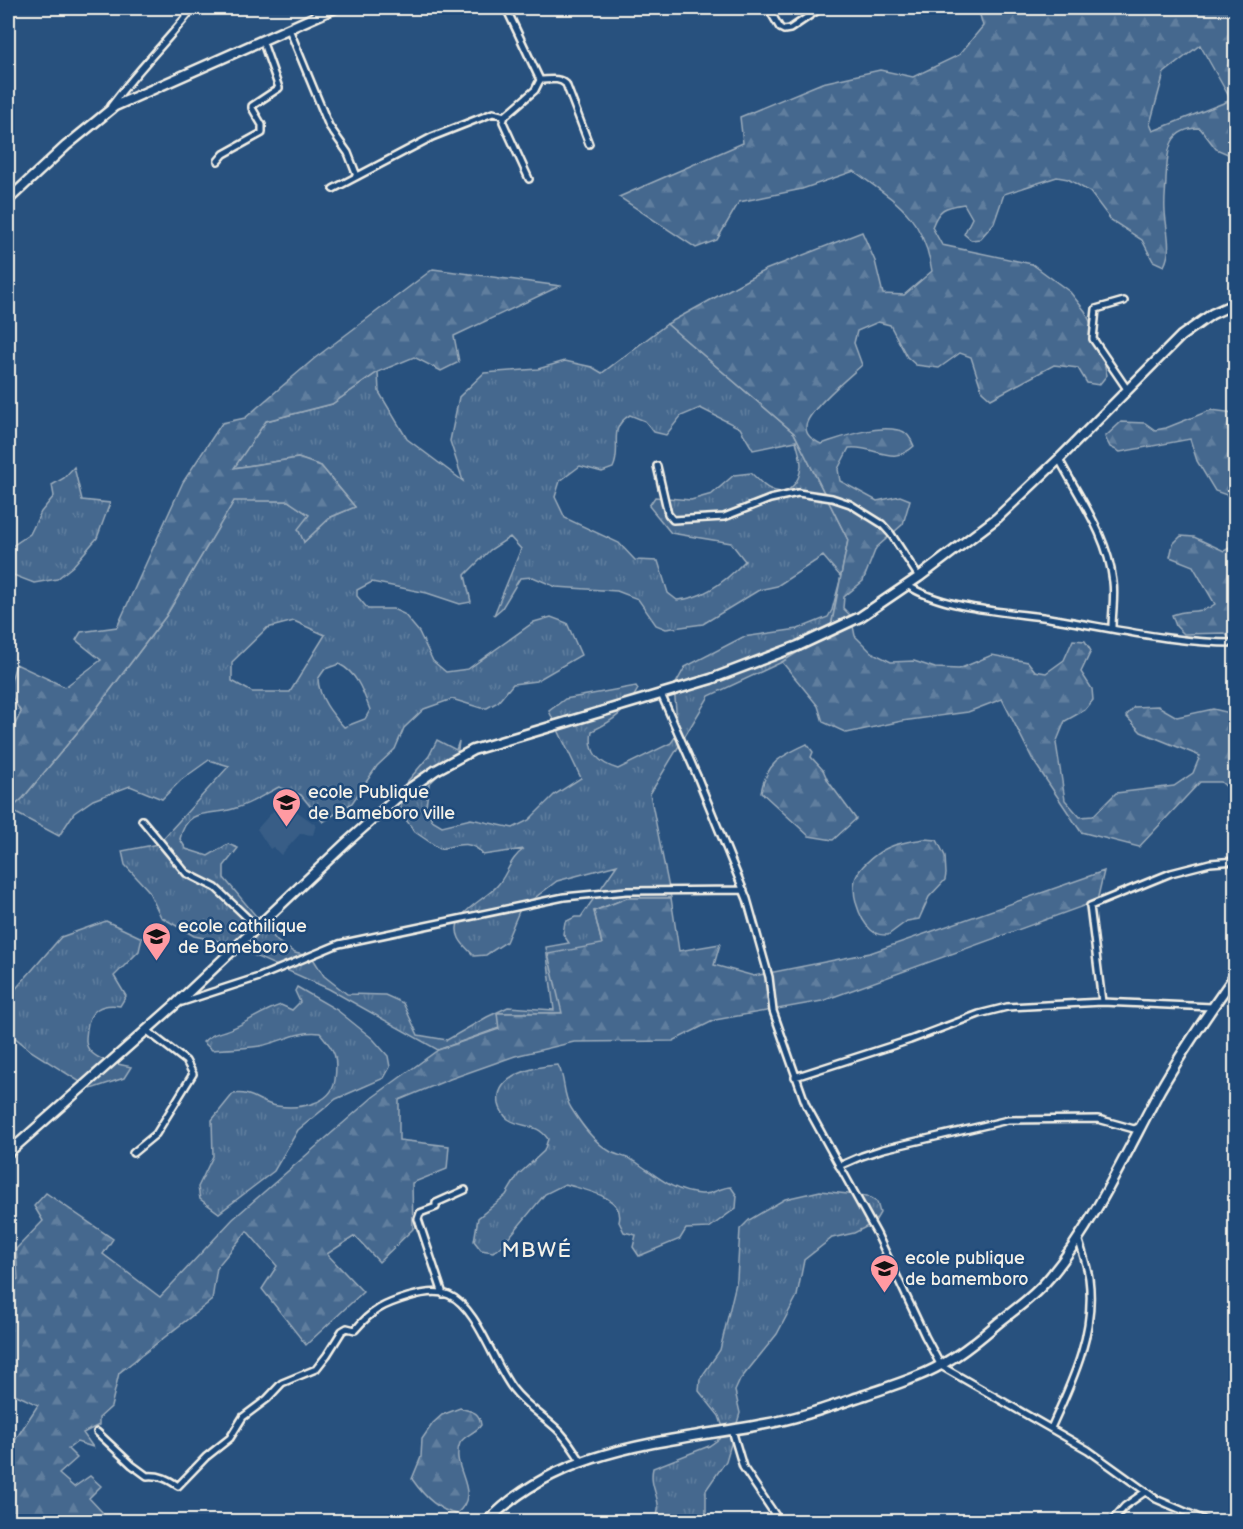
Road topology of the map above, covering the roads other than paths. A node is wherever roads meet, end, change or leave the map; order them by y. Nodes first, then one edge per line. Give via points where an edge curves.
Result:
1 (193, 8) edge
2 (335, 8) edge
3 (506, 8) edge
4 (768, 8) edge
5 (821, 8) edge
6 (289, 28) junction
7 (262, 40) junction
8 (540, 80) junction
9 (106, 112) junction
10 (505, 116) junction
11 (589, 144) dead end
12 (218, 161) dead end
13 (357, 176) junction
14 (530, 179) dead end
15 (333, 189) dead end
16 (8, 200) edge
17 (1124, 301) dead end
18 (1236, 303) edge
19 (1127, 389) junction
20 (1059, 459) junction
21 (657, 466) dead end
22 (919, 577) junction
23 (907, 585) junction
24 (1112, 628) junction
25 (1236, 643) edge
26 (661, 694) junction
27 (142, 820) dead end
28 (1236, 861) edge
29 (744, 891) junction
30 (258, 928) junction
31 (1236, 974) edge
32 (1102, 1002) junction
33 (177, 1003) junction
34 (1212, 1008) junction
35 (146, 1030) junction
36 (795, 1077) junction
37 (1141, 1126) junction
38 (8, 1153) edge
39 (133, 1153) dead end
40 (839, 1166) junction
41 (465, 1190) dead end
42 (1078, 1236) junction
43 (443, 1294) junction
44 (941, 1366) junction
45 (1051, 1428) junction
46 (732, 1430) junction
47 (97, 1432) dead end
48 (582, 1462) junction
49 (1144, 1492) junction
50 (774, 1514) junction
51 (486, 1521) edge
52 (766, 1521) edge
53 (780, 1521) edge
54 (1111, 1521) edge
55 (1209, 1521) edge

1 - 9 street
2 - 6 street
3 - 8 street
4 - 5 street via 784,30
6 - 7 street
6 - 13 street via 329,126 348,153
7 - 9 street
7 - 12 street via 279,88 252,106 262,133
8 - 10 street via 535,90
8 - 11 street via 556,79 566,84
9 - 16 street
10 - 13 street via 493,113 432,136
10 - 14 street via 503,122
13 - 15 street
17 - 19 street via 1096,309 1093,339
18 - 19 street via 1181,336
19 - 20 street
20 - 22 street via 998,518
20 - 24 street via 1095,522 1104,548 1114,584
21 - 22 street via 668,514 673,520 724,517 798,493 832,498 882,524
22 - 23 street
23 - 24 street via 923,594 968,606
23 - 26 street via 830,632 744,667
24 - 25 street via 1176,639
26 - 29 street
26 - 30 street via 501,740 447,763 400,795
27 - 30 street via 186,873 216,888
28 - 32 street via 1171,873 1090,906
29 - 33 street via 627,891 564,897 339,944 259,977
29 - 36 street via 769,977 773,1011
30 - 33 street
31 - 34 street
32 - 34 street
32 - 36 street via 997,1009
33 - 35 street
34 - 37 street
35 - 38 street
35 - 39 street via 186,1061 193,1074 156,1134
36 - 40 street
37 - 40 street via 1134,1129 1098,1119 1001,1121 893,1146
37 - 42 street
40 - 44 street
41 - 43 street via 436,1203 436,1207 420,1213 418,1219
42 - 44 street via 1042,1286
42 - 45 street via 1088,1277 1089,1321 1078,1369
43 - 47 street via 416,1294 384,1304 355,1330 342,1331 316,1369 282,1383 243,1417 230,1438 178,1486 166,1478 147,1476
43 - 48 street via 459,1301 492,1350 509,1385 558,1430
44 - 45 street
44 - 46 street via 816,1411
45 - 49 street
46 - 48 street via 651,1444
46 - 50 street via 743,1467
48 - 51 street via 528,1486
49 - 54 street
49 - 55 street
50 - 52 street
50 - 53 street

